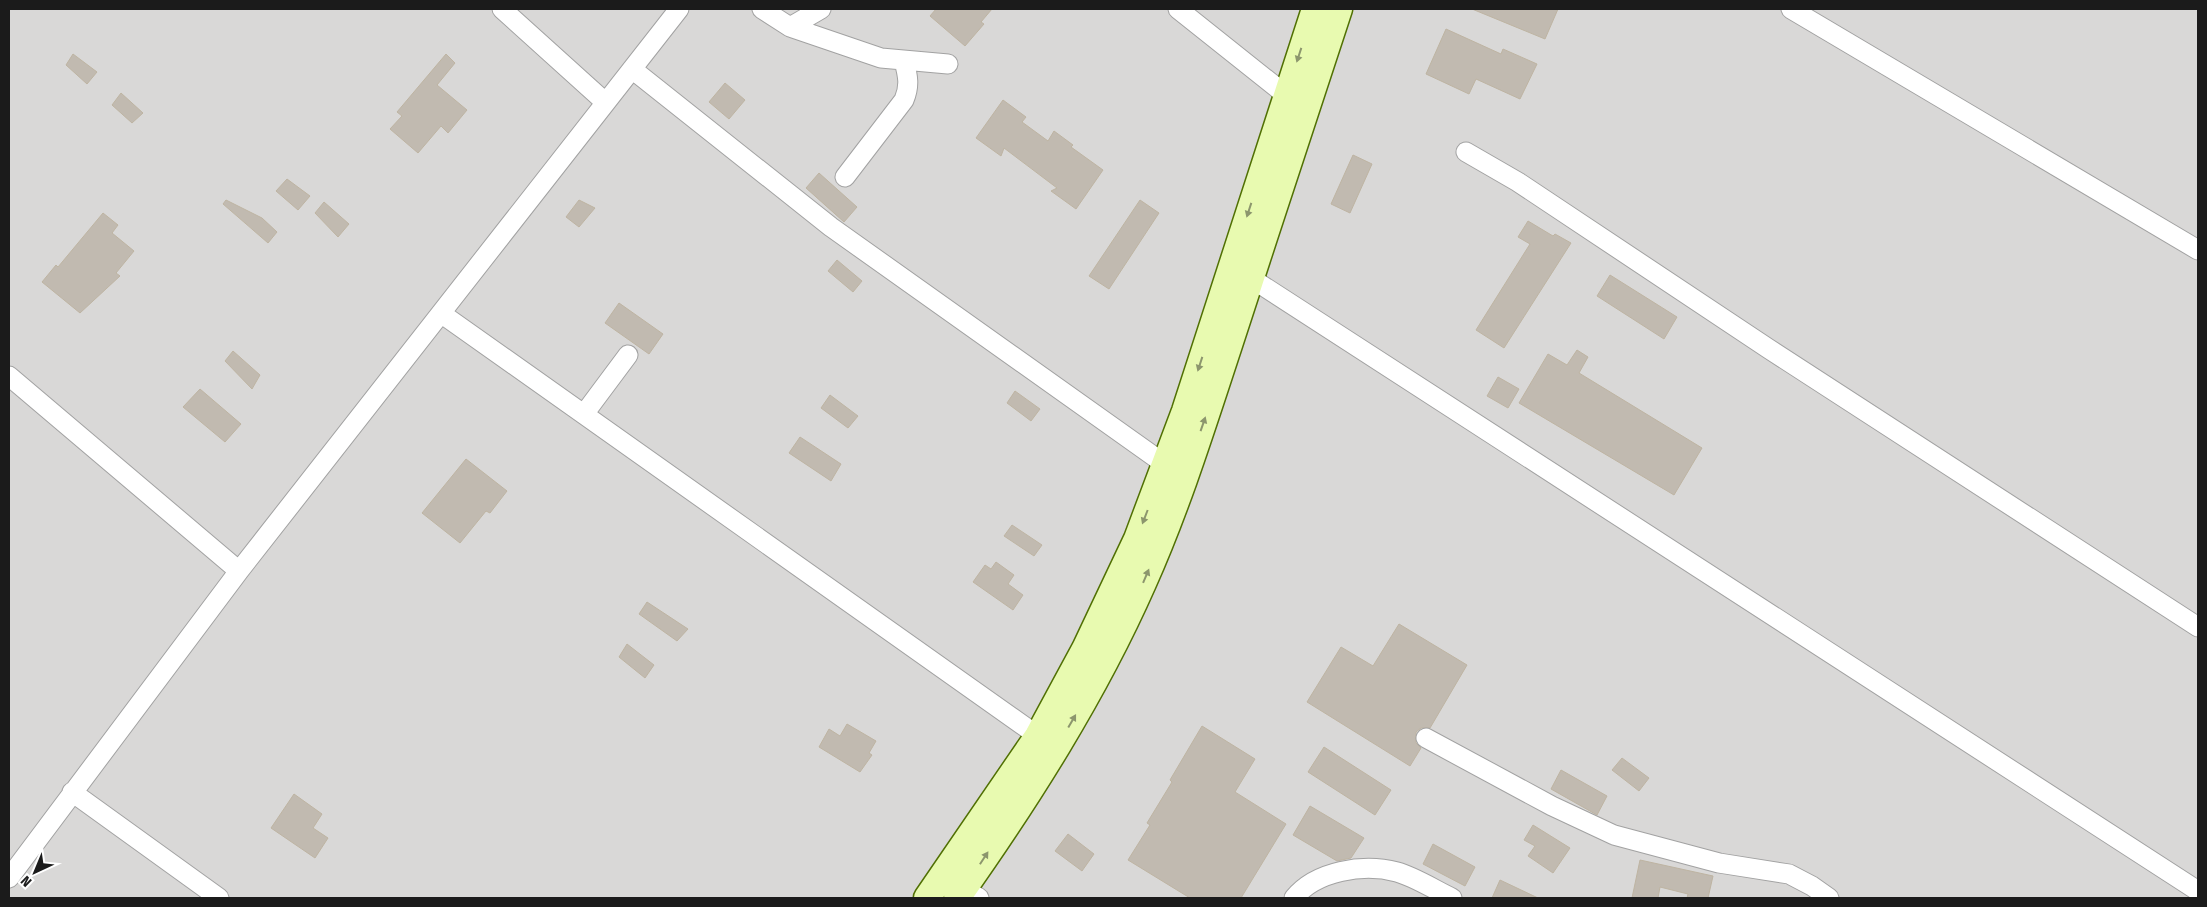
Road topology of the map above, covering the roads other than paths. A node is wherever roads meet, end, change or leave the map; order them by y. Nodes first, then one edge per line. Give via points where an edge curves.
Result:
1 (502, 9) edge
2 (679, 9) edge
3 (762, 9) edge
4 (821, 9) edge
5 (1178, 9) edge
6 (1314, 9) edge
7 (1339, 9) edge
8 (1790, 9) edge
9 (790, 27) junction
10 (904, 61) junction
11 (948, 64) dead end
12 (632, 69) junction
13 (1286, 95) junction
14 (605, 102) junction
15 (1466, 152) dead end
16 (846, 177) dead end
17 (2198, 250) edge
18 (1241, 272) junction
19 (442, 314) junction
20 (628, 355) dead end
21 (9, 376) edge
22 (584, 414) junction
23 (1166, 465) junction
24 (238, 571) junction
25 (2198, 627) edge
26 (1038, 736) junction
27 (1426, 738) dead end
28 (72, 792) junction
29 (9, 878) edge
30 (2198, 891) edge
31 (966, 895) edge
32 (219, 898) edge
33 (927, 898) edge
34 (1294, 898) edge
35 (1452, 898) edge
36 (1829, 898) edge

1 - 14 street
2 - 12 street
3 - 9 street
4 - 9 street
5 - 13 street
6 -> 13 main road
7 - 18 main road
8 - 17 street
9 - 10 street via 881,58
10 - 11 street
10 - 16 street via 908,90 904,100
12 - 14 street
12 - 23 street via 831,227
13 -> 18 main road
14 - 19 street
15 - 25 street via 1518,182
18 -> 23 main road
18 - 30 street
31 -> 18 main road via 1098,676 1143,584 1176,504
19 - 22 street
19 - 24 street
20 - 22 street
21 - 24 street
22 - 26 street
23 -> 26 main road via 1112,594
24 - 28 street
26 - 33 main road
27 - 36 street via 1552,806 1614,835 1719,863 1789,874
28 - 29 street
28 - 32 street
34 - 35 street via 1302,888 1323,876 1373,869 1398,872

